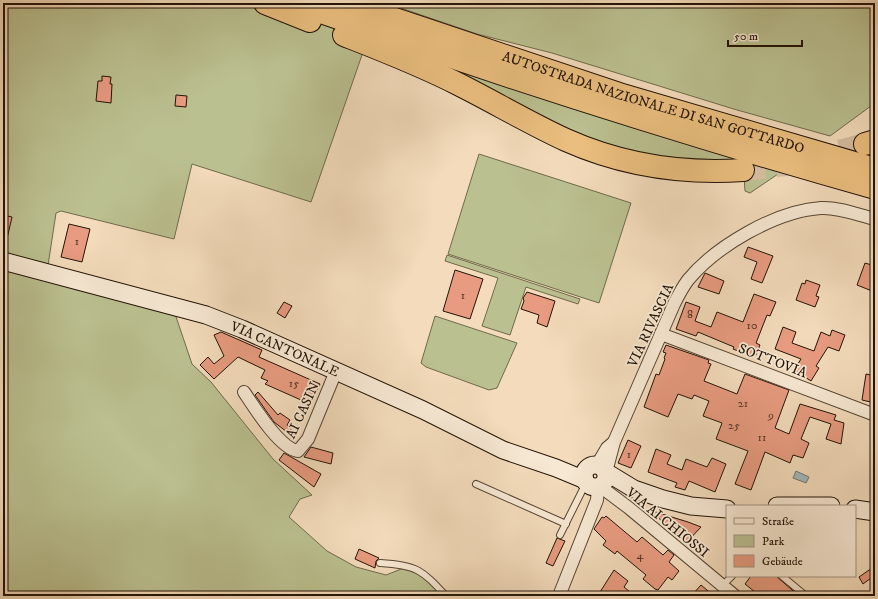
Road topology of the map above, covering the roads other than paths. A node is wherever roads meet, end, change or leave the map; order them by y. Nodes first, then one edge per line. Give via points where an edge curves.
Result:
1 (265, 3) edge
2 (295, 3) edge
3 (347, 3) edge
4 (827, 155) junction
5 (875, 165) edge
6 (875, 169) edge
7 (743, 170) tunnel mouth
8 (875, 188) edge
9 (875, 219) edge
10 (3, 262) edge
11 (661, 334) junction
12 (336, 371) junction
13 (244, 392) dead end
14 (875, 415) edge
15 (594, 478) junction
16 (476, 484) dead end
17 (634, 489) junction
18 (629, 508) junction
19 (726, 509) edge
20 (856, 509) edge
21 (875, 512) edge
22 (566, 524) junction
23 (560, 535) dead end
24 (380, 563) dead end
25 (731, 577) edge
26 (783, 577) edge
27 (722, 586) junction
28 (446, 596) edge
29 (559, 596) edge
30 (734, 596) edge
31 (806, 596) edge

1 - 7 highway via 432,72 550,132 595,151 635,163 664,168
2 - 8 highway via 580,99
3 - 4 highway, AUTOSTRADA NAZIONALE DI SAN GOTTARDO via 678,112
4 - 5 highway
4 - 6 highway
9 - 11 street, VIA RIVASCIA via 831,208 809,210 766,224 739,238 709,260 688,280
10 - 12 main road, VIA CANTONALE via 206,315
11 - 14 street, SOTTOVIA
11 - 15 street, VIA RIVASCIA via 614,442
12 - 13 street, AI CASIN via 308,439 298,451 290,448 277,436
12 - 15 main road, VIA CANTONALE via 462,428 504,450
15 - 17 main road, VIA CANTONALE
15 - 18 street, VIA AI CHIOSSI
15 - 22 lane
15 - 29 street, VIA RIVASCIA via 597,500
16 - 22 lane
17 - 18 street
17 - 19 main road, VIA CANTONALE via 683,505
18 - 27 street, VIA AI CHIOSSI
20 - 21 main road
22 - 23 lane
24 - 28 lane via 401,564 422,572
25 - 27 lane
26 - 31 lane
27 - 30 street, VIA AI CHIOSSI

